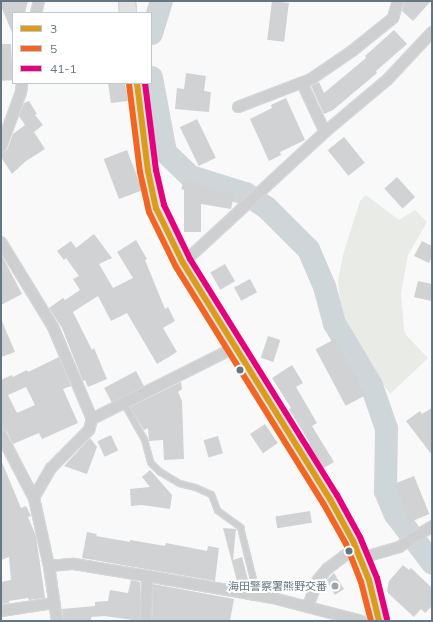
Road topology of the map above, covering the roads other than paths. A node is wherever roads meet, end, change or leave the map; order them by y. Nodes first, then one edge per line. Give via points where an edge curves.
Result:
1 (39, 1) edge
2 (127, 1) edge
3 (398, 1) edge
4 (36, 12) edge
5 (128, 12) edge
6 (432, 32) edge
7 (302, 83) junction
8 (22, 84) edge
9 (137, 84) edge
10 (238, 107) dead end
11 (325, 132) junction
12 (1, 147) edge
13 (1, 242) edge
14 (183, 264) junction
15 (234, 348) junction
16 (124, 404) junction
17 (92, 419) junction
18 (1, 435) edge
19 (34, 498) junction
20 (432, 526) edge
21 (359, 552) junction
22 (50, 566) junction
23 (147, 576) junction
24 (257, 596) junction
25 (54, 603) junction
26 (308, 606) junction
27 (1, 610) edge
28 (57, 621) edge
29 (146, 621) edge
30 (361, 621) edge
31 (379, 621) edge

1 - 4 street
2 - 5 main road
3 - 7 street via 393,18 352,52
6 - 11 street via 387,80
7 - 10 street
7 - 11 street
8 - 12 street
9 - 14 main road via 148,172 156,208
11 - 14 street
13 - 17 street via 53,327
14 - 15 main road
15 - 16 street
15 - 21 main road via 330,499
16 - 17 street
16 - 24 lane via 144,439 150,462 159,471 179,482 211,494 217,510 240,527
17 - 19 street via 89,430 51,468
18 - 19 street
19 - 22 street
20 - 21 street via 399,547
21 - 26 street via 327,569 318,580
21 - 31 main road
22 - 23 street via 74,564
22 - 25 street
23 - 24 street
23 - 29 street
24 - 26 street
25 - 27 street
25 - 28 street
26 - 30 street

